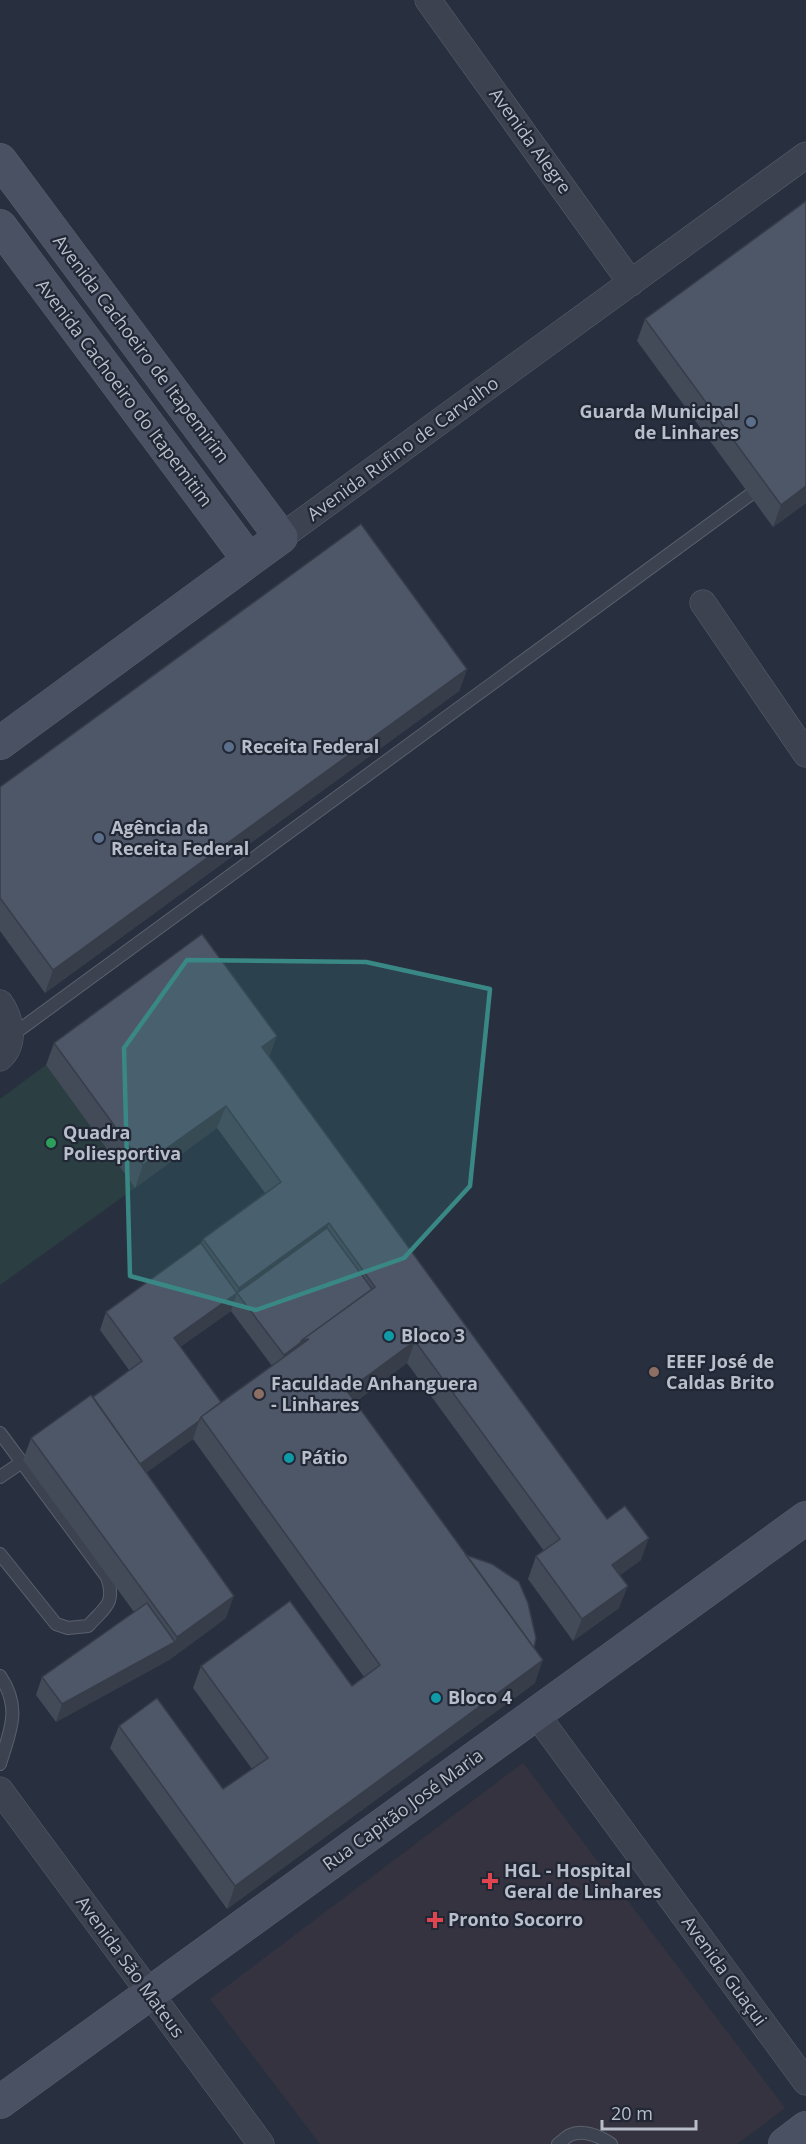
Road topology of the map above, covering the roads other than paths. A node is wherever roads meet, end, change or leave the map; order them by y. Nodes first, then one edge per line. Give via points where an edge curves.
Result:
1 (428, 0) edge
2 (806, 155) edge
3 (0, 160) edge
4 (0, 226) edge
5 (631, 283) junction
6 (768, 482) edge
7 (281, 537) junction
8 (249, 560) junction
9 (703, 603) dead end
10 (0, 743) edge
11 (806, 754) edge
12 (5, 1028) edge
13 (0, 1433) edge
14 (22, 1462) junction
15 (0, 1478) edge
16 (806, 1518) edge
17 (0, 1554) edge
18 (0, 1676) edge
19 (536, 1714) junction
20 (0, 1764) edge
21 (0, 1790) edge
22 (150, 1994) junction
23 (806, 2082) edge
24 (0, 2102) edge
25 (806, 2128) edge
26 (261, 2144) edge
27 (558, 2144) edge
28 (611, 2144) edge
29 (785, 2144) edge

1 - 5 street, Avenida Alegre
2 - 5 street, Avenida Rufino de Carvalho
3 - 7 street, Avenida Cachoeiro de Itapemirim
4 - 8 street, Avenida Cachoeiro do Itapemitim
5 - 7 street, Avenida Rufino de Carvalho
6 - 12 lane
7 - 8 street, Avenida Rufino de Carvalho
8 - 10 street, Avenida Rufino de Carvalho
9 - 11 street
13 - 14 lane
14 - 15 lane
14 - 17 lane via 107,1577 112,1591 110,1603 88,1626 68,1628 56,1624
16 - 19 street, Rua Capitão José Maria
18 - 20 lane via 11,1699 14,1718
19 - 22 street, Rua Capitão José Maria
19 - 23 street, Avenida Guaçui
21 - 22 street, Avenida São Mateus
22 - 24 street, Rua Capitão José Maria
22 - 26 street, Avenida São Mateus
25 - 29 street
27 - 28 lane via 570,2135 585,2133

